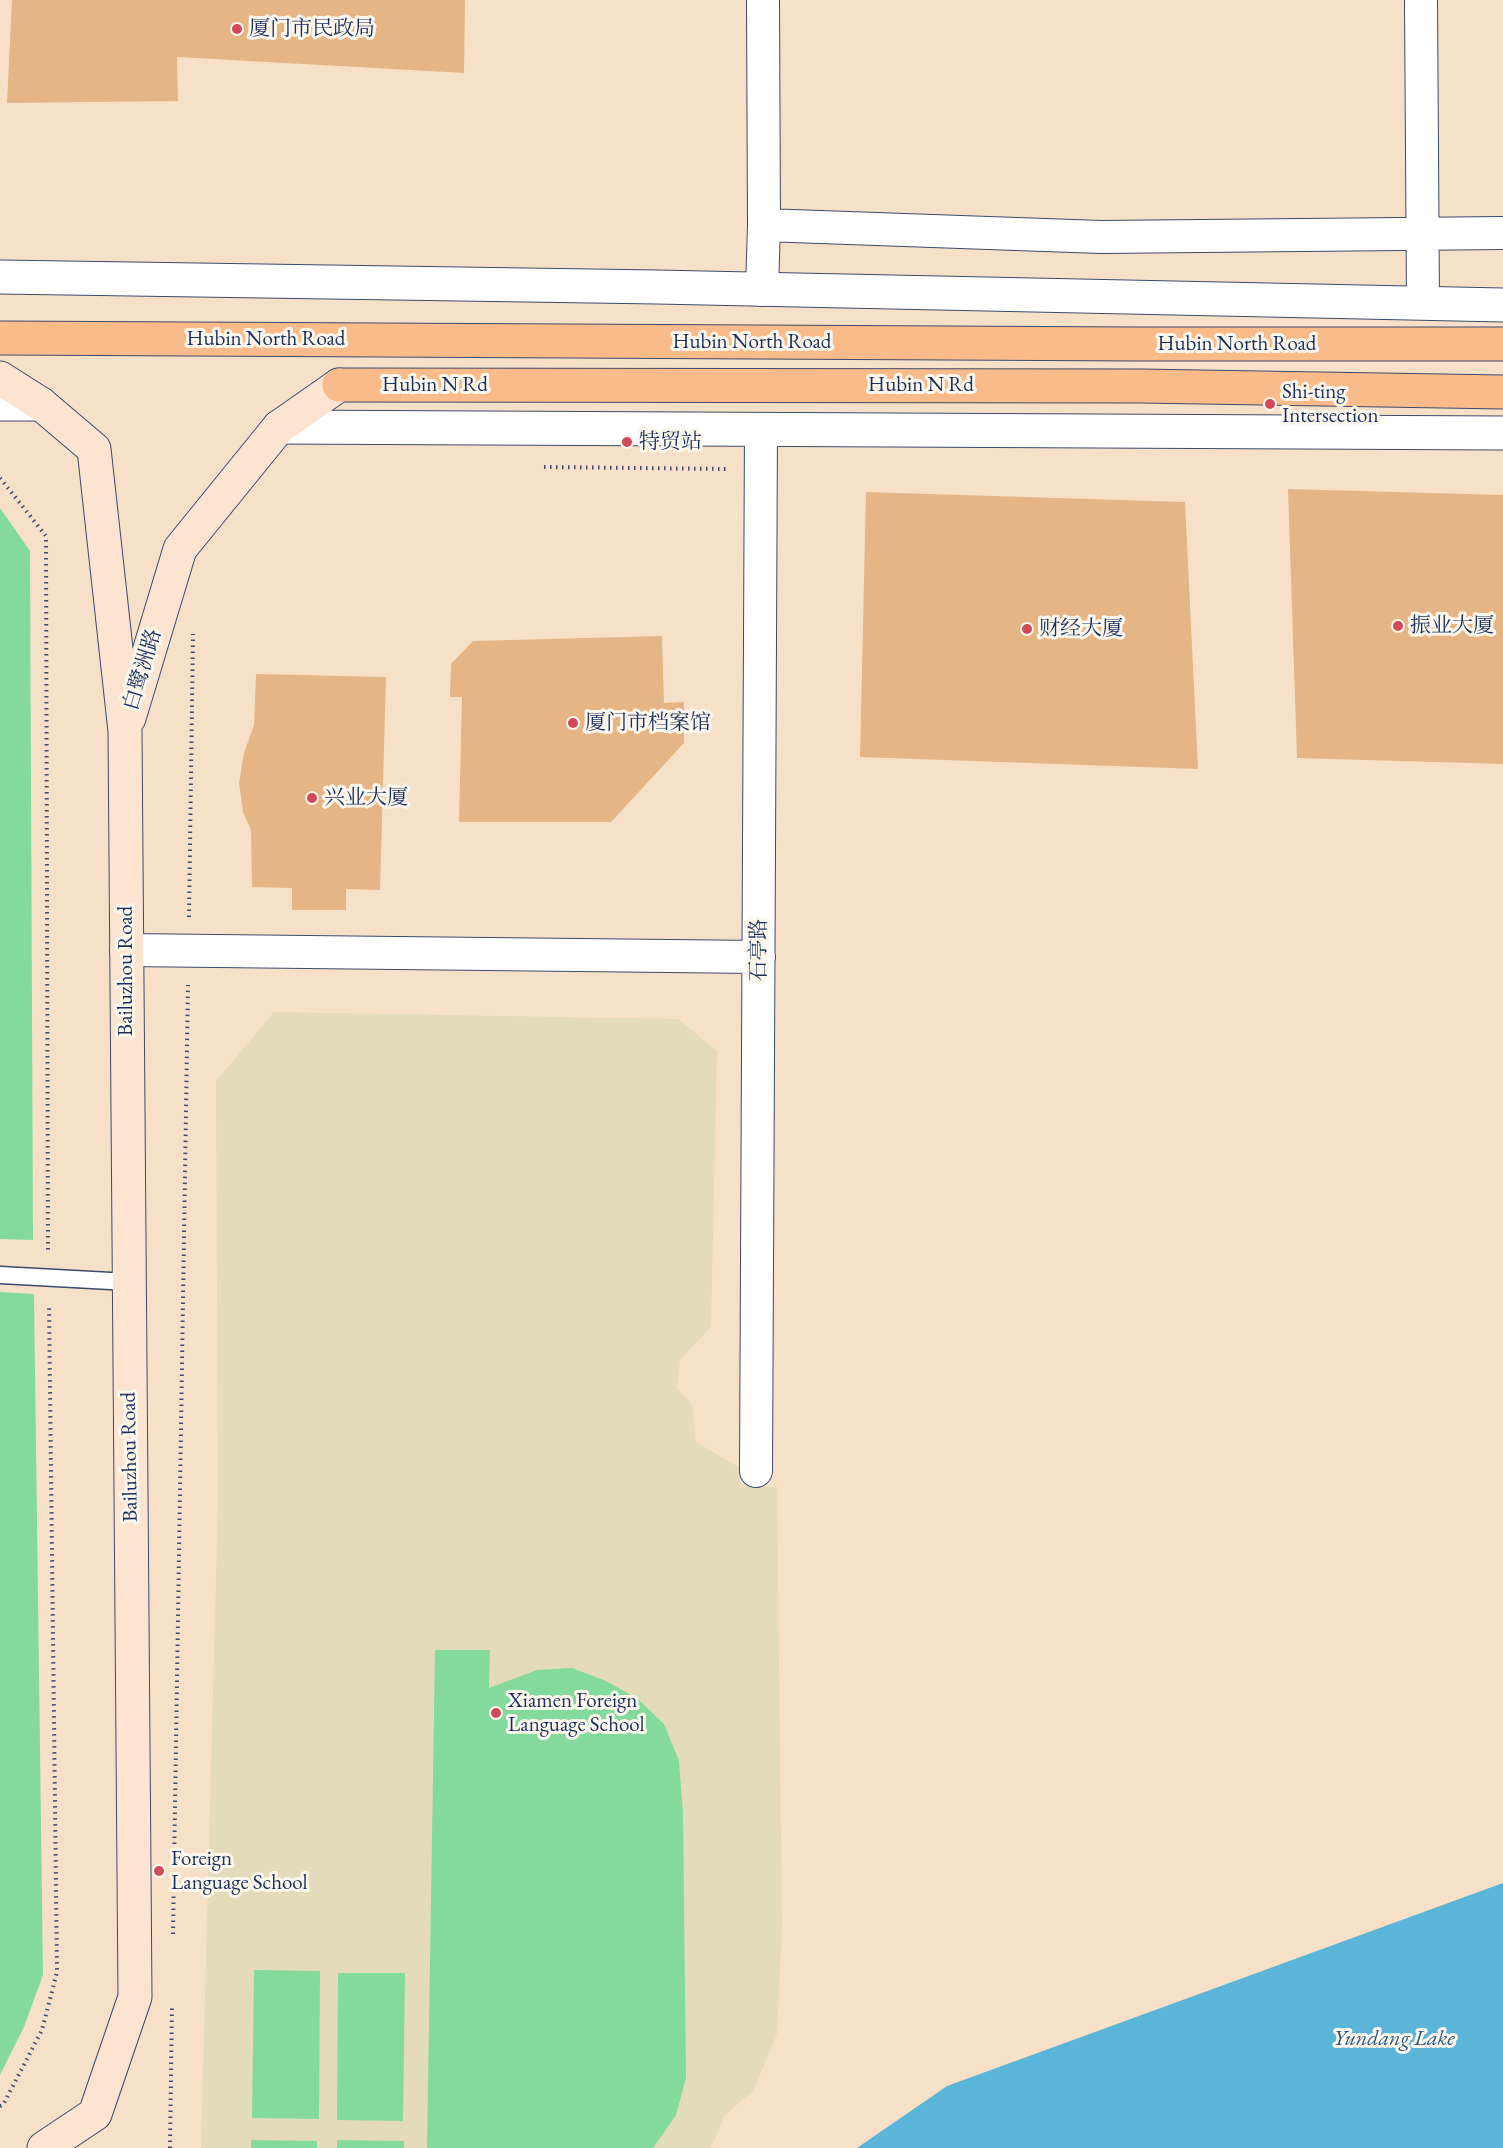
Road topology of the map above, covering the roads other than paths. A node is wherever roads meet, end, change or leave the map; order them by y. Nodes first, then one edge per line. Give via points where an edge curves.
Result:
1 (763, 0) edge
2 (1421, 0) edge
3 (764, 225) junction
4 (1503, 233) edge
5 (1422, 234) junction
6 (0, 277) edge
7 (762, 290) junction
8 (1423, 303) junction
9 (1503, 305) edge
10 (0, 338) edge
11 (1503, 344) edge
12 (0, 378) edge
13 (339, 385) joint
14 (1503, 392) edge
15 (0, 404) edge
16 (41, 404) junction
17 (279, 427) junction
18 (761, 429) junction
19 (1503, 433) edge
20 (125, 731) junction
21 (126, 950) junction
22 (759, 957) junction
23 (0, 1275) edge
24 (129, 1282) junction
25 (756, 1471) dead end
26 (44, 2148) edge

1 - 3 street
2 - 5 street
3 - 5 street via 1101,237
3 - 7 street
4 - 5 street
5 - 8 street
6 - 7 street
7 - 8 street
8 - 9 street
10 - 11 main road, Hubin North Road
12 - 16 main road, 白鹭洲路
13 - 14 main road, Hubin N Rd via 1129,386
13 - 17 main road, 白鹭洲路
15 - 16 street
16 - 20 main road, 白鹭洲路 via 94,449
17 - 18 street
17 - 20 main road, 白鹭洲路 via 180,549
18 - 19 street
18 - 22 street, 石亭路
20 - 21 main road, Bailuzhou Road
21 - 22 street
21 - 24 main road, Bailuzhou Road
22 - 25 street, 石亭路
23 - 24 lane
24 - 26 main road, Bailuzhou Road via 135,1997 95,2114

